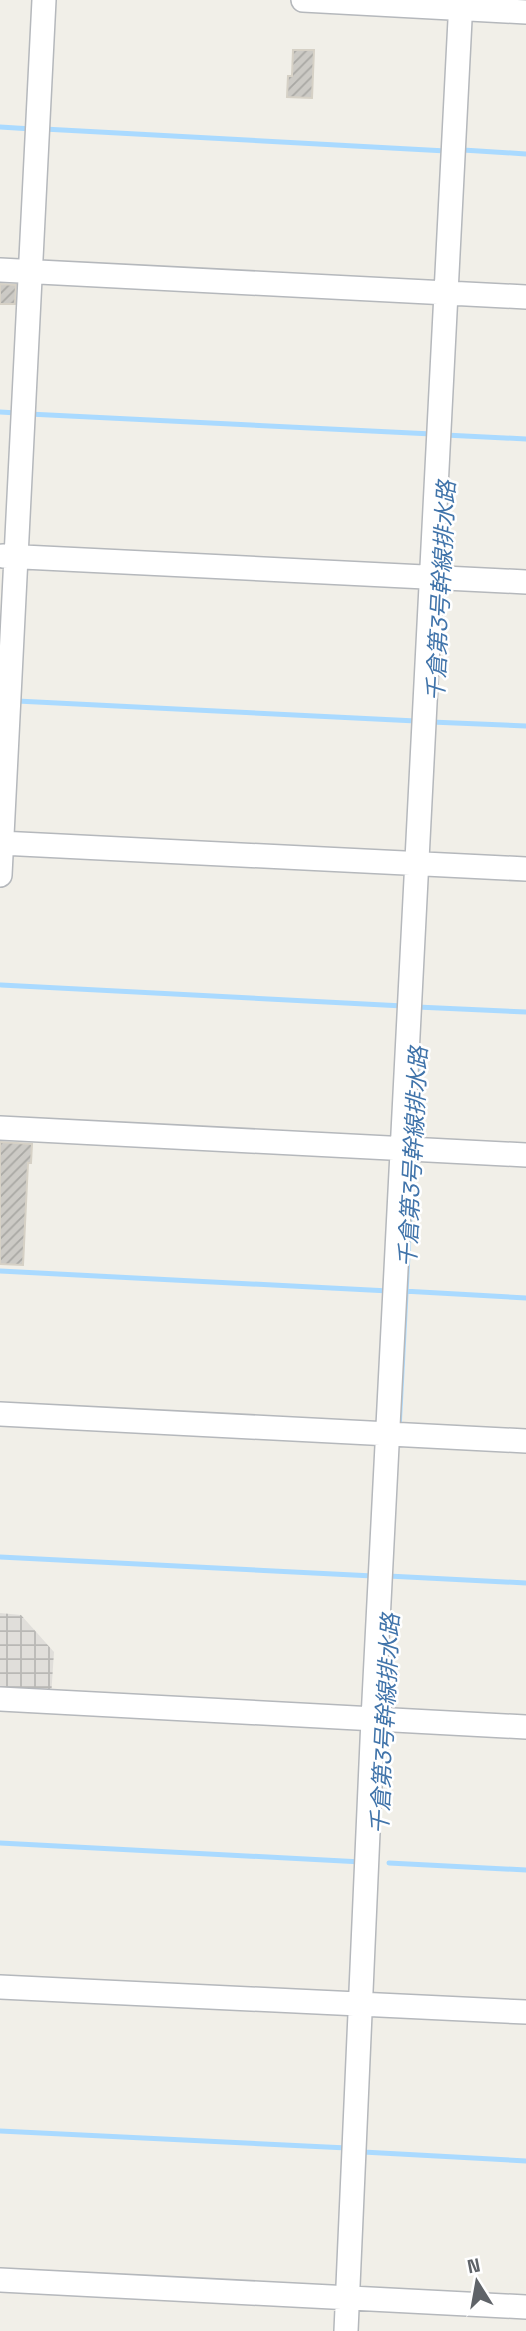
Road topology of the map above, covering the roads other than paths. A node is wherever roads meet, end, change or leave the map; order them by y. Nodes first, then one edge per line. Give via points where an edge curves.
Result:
1 (44, 0) edge
2 (303, 0) edge
3 (465, 6) edge
4 (526, 12) edge
5 (0, 270) edge
6 (30, 271) junction
7 (452, 293) junction
8 (526, 297) edge
9 (8, 557) edge
10 (438, 578) junction
11 (526, 582) edge
12 (1, 843) edge
13 (424, 864) junction
14 (526, 869) edge
15 (0, 876) edge
16 (0, 1128) edge
17 (410, 1148) junction
18 (526, 1155) edge
19 (0, 1414) edge
20 (395, 1435) junction
21 (526, 1441) edge
22 (0, 1699) edge
23 (382, 1719) junction
24 (526, 1727) edge
25 (0, 1987) edge
26 (367, 2004) junction
27 (526, 2012) edge
28 (0, 2280) edge
29 (347, 2298) junction
30 (526, 2307) edge
31 (346, 2331) edge

1 - 6 street
2 - 3 street
3 - 4 street
3 - 7 street
5 - 6 street
6 - 7 street
6 - 9 street
7 - 8 street
7 - 10 street
9 - 10 street
9 - 12 street
10 - 11 street
10 - 13 street
12 - 13 street
12 - 15 street
13 - 14 street
13 - 17 street
16 - 17 street
17 - 18 street
17 - 20 street
19 - 20 street
20 - 21 street
20 - 23 street
22 - 23 street
23 - 24 street
23 - 26 street
25 - 26 street
26 - 27 street
26 - 29 street
28 - 29 street
29 - 30 street
29 - 31 street

